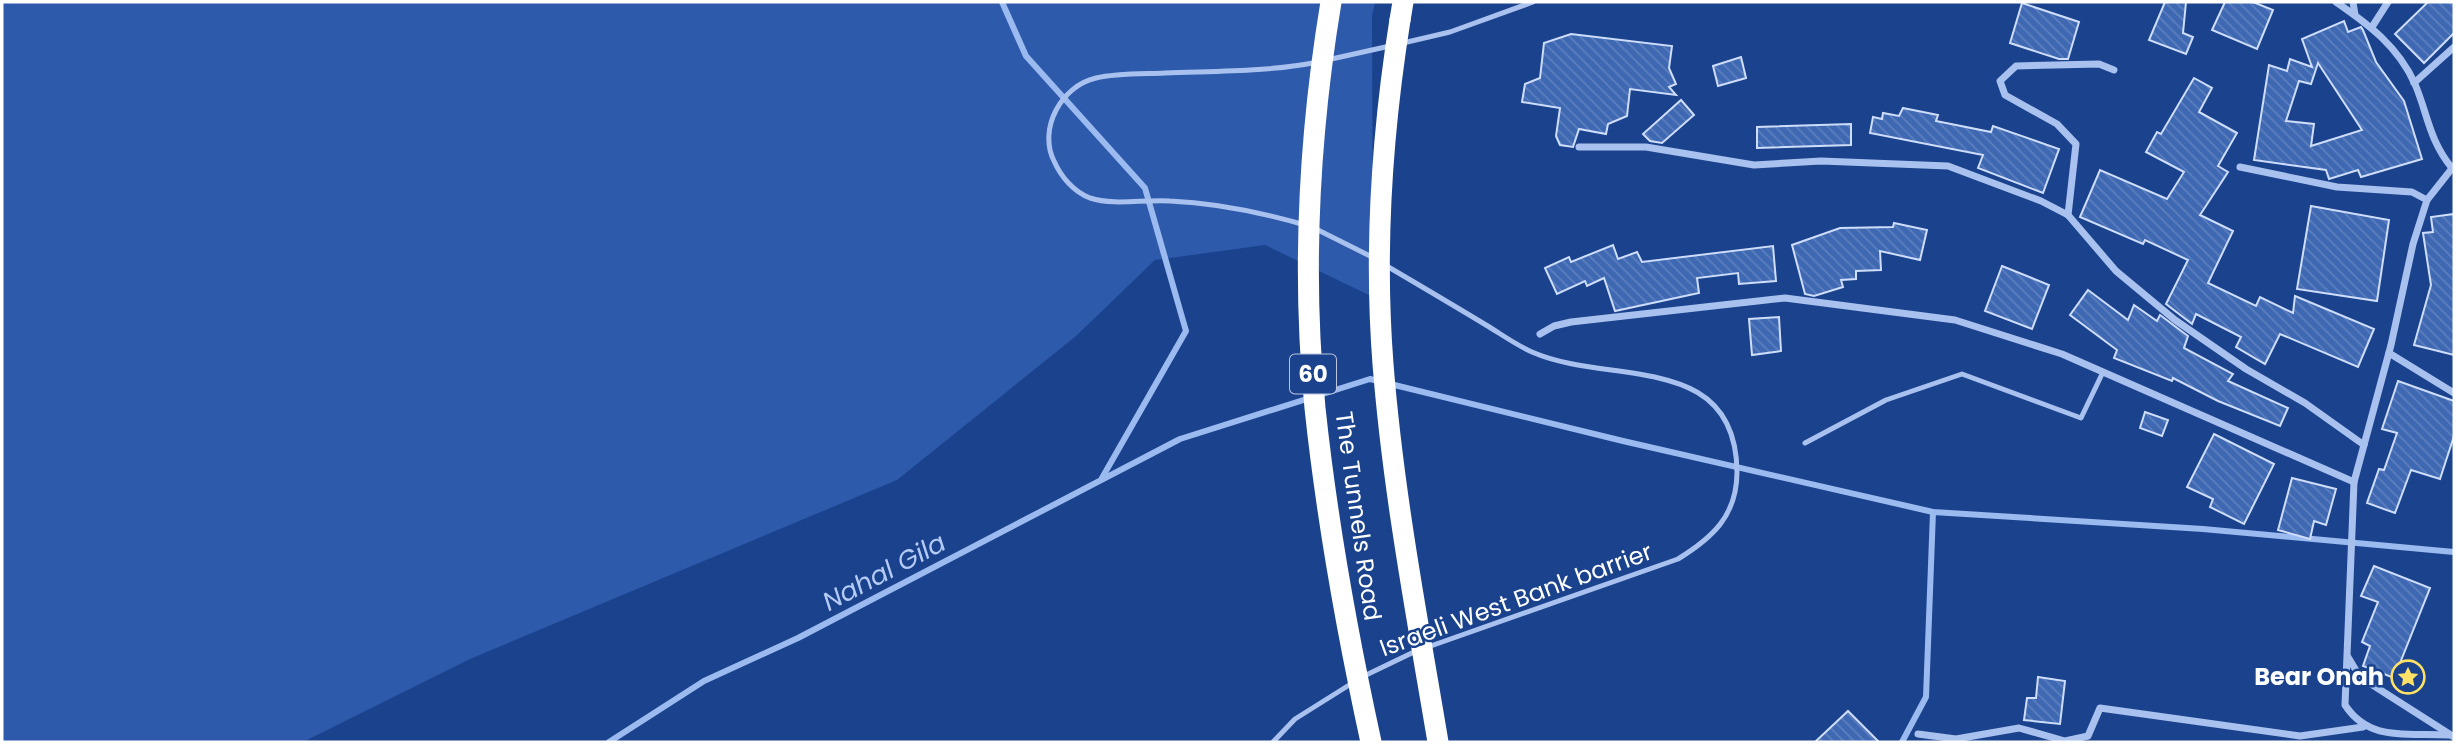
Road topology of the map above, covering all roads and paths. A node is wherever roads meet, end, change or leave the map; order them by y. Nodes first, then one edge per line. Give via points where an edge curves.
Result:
1 (1331, 2) edge
2 (1533, 2) edge
3 (2336, 2) edge
4 (2353, 2) edge
5 (2388, 2) edge
6 (1402, 11) edge
7 (2355, 15) junction
8 (2372, 27) junction
9 (2454, 47) edge
10 (2114, 70) dead end
11 (2414, 83) junction
12 (1579, 147) dead end
13 (2240, 167) dead end
14 (2453, 167) edge
15 (2427, 200) junction
16 (2068, 215) junction
17 (1540, 334) dead end
18 (2389, 353) junction
19 (2103, 372) junction
20 (2454, 393) edge
21 (1805, 443) dead end
22 (2364, 445) junction
23 (2354, 482) junction
24 (2347, 654) junction
25 (2363, 727) junction
26 (1918, 734) dead end
27 (2452, 736) edge
28 (1273, 742) edge
29 (1370, 742) edge
30 (1438, 742) edge

1 - 29 highway, The Tunnels Road / 60, bridge via 1311,180 1309,312 1330,531
2 - 28 lane, Israeli West Bank barrier via 1450,32 1299,65 1094,78 1072,90 1051,122 1048,141 1052,159 1062,176 1090,198 1199,202 1256,211 1317,229 1532,352 1577,366 1657,376 1694,388 1712,401 1737,452 1731,503 1708,541 1678,559 1393,660 1294,719
3 - 7 street
4 - 7 street
5 - 8 street
6 - 30 highway, The Tunnels Road, bridge via 1382,171 1379,281 1383,364 1399,503
7 - 8 street
8 - 11 street via 2389,43
9 - 11 street
10 - 16 street via 2099,64 2016,66 2000,81 2005,95 2057,124 2076,144
11 - 14 street via 2430,133
12 - 16 street via 1646,147 1754,165 1821,161 1948,166
13 - 15 street via 2337,187 2412,192
14 - 15 street
15 - 18 street
16 - 22 street via 2116,271 2175,320
17 - 19 street via 1570,322 1785,298 1955,320
18 - 20 street
18 - 22 street
19 - 21 lane via 2081,418 1962,374 1886,400
19 - 23 street
22 - 23 street
23 - 24 street
24 - 25 street via 2345,705
24 - 27 street via 2360,677
25 - 26 street via 2300,736 2100,708 2088,736 2065,741 2019,728 1955,739
25 - 27 street

